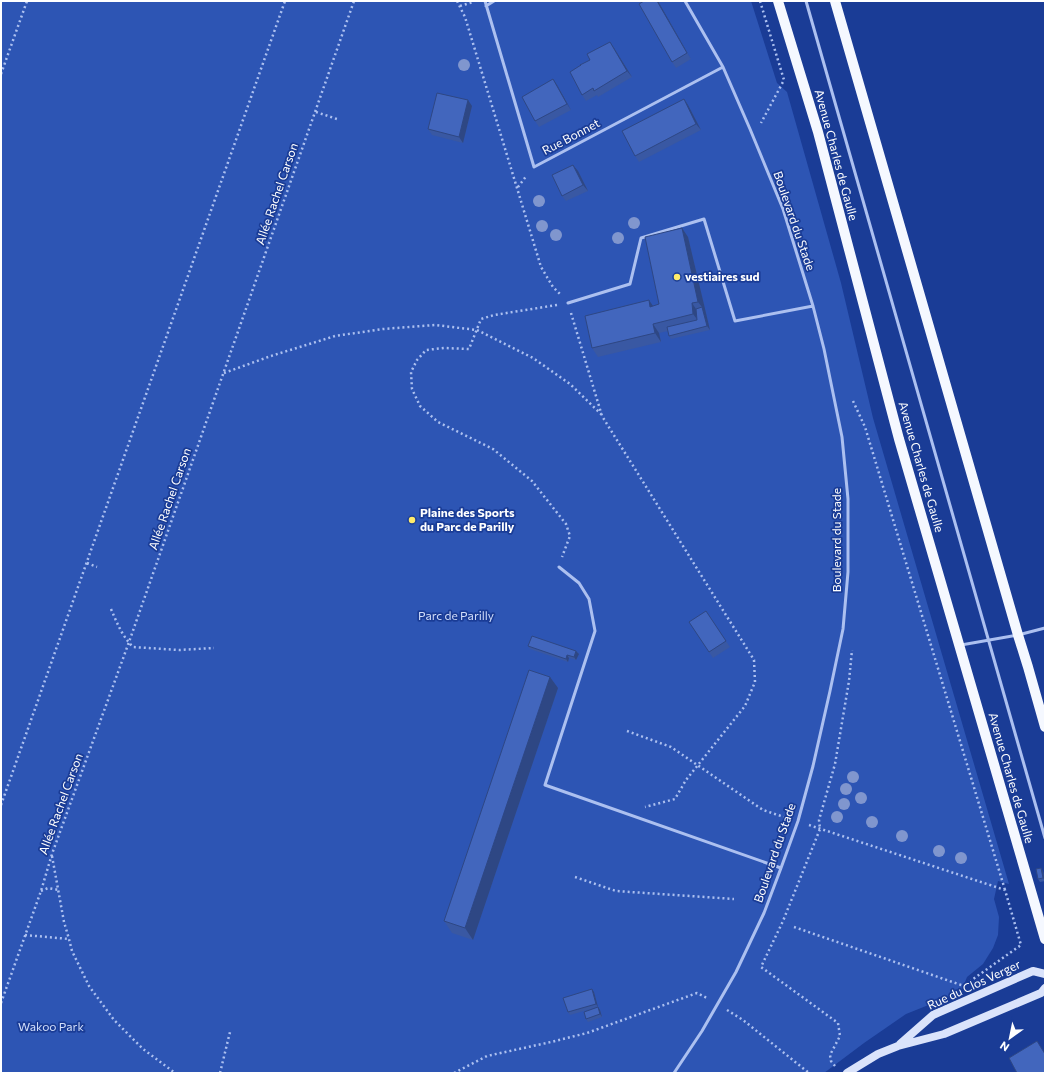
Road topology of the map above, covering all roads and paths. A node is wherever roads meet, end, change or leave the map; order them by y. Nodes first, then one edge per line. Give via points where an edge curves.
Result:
1 (27, 1) edge
2 (286, 1) edge
3 (354, 1) edge
4 (457, 1) edge
5 (477, 1) edge
6 (485, 1) edge
7 (494, 1) edge
8 (685, 1) edge
9 (760, 1) edge
10 (778, 1) edge
11 (806, 1) edge
12 (835, 1) edge
13 (460, 6) junction
14 (486, 6) junction
15 (723, 68) junction
16 (1, 74) edge
17 (316, 112) junction
18 (337, 119) dead end
19 (761, 124) dead end
20 (568, 303) junction
21 (813, 306) junction
22 (477, 330) junction
23 (224, 373) junction
24 (853, 401) dead end
25 (602, 416) junction
26 (87, 563) junction
27 (97, 567) dead end
28 (559, 567) joint
29 (111, 608) dead end
30 (1045, 628) edge
31 (1018, 635) junction
32 (988, 640) junction
33 (129, 642) junction
34 (959, 646) junction
35 (214, 648) dead end
36 (852, 650) dead end
37 (1045, 727) edge
38 (627, 731) dead end
39 (698, 765) junction
40 (1, 805) edge
41 (623, 813) junction
42 (798, 821) junction
43 (820, 829) junction
44 (1045, 838) edge
45 (52, 854) junction
46 (781, 868) junction
47 (575, 877) dead end
48 (59, 890) junction
49 (1005, 890) junction
50 (41, 891) junction
51 (734, 899) dead end
52 (794, 927) dead end
53 (25, 936) junction
54 (1045, 939) edge
55 (69, 940) junction
56 (1045, 974) edge
57 (1045, 988) edge
58 (1, 1003) edge
59 (718, 1004) junction
60 (230, 1032) dead end
61 (898, 1046) junction
62 (836, 1067) dead end
63 (175, 1073) edge
64 (220, 1073) edge
65 (454, 1073) edge
66 (674, 1073) edge
67 (809, 1073) edge
68 (847, 1073) edge

1 - 16 path
2 - 26 path
3 - 17 path, Allée Rachel Carson
4 - 13 path
5 - 13 path
6 - 14 lane
7 - 14 lane
8 - 15 lane, Boulevard du Stade
9 - 19 path via 784,80
10 - 34 main road, Avenue Charles de Gaulle via 818,132 899,439
11 - 32 lane
12 - 31 main road
13 - 20 path via 541,267
14 - 15 lane, Rue Bonnet via 534,166
15 - 21 lane, Boulevard du Stade via 783,209
17 - 18 path
17 - 23 path, Allée Rachel Carson
20 - 21 lane via 630,284 641,238 704,219 735,321
20 - 22 path via 494,315 481,319
20 - 25 path
21 - 42 lane, Boulevard du Stade via 842,437 848,499 848,572 843,629 813,766
22 - 23 path via 435,325 335,336
22 - 25 path via 534,358 570,384
22 - 28 path via 469,349 426,350 411,372 412,389 420,406 438,422 493,449 532,481 566,524 570,536
23 - 33 path, Allée Rachel Carson
24 - 49 path via 865,427
25 - 39 path via 754,660 755,682 745,706
26 - 27 path
26 - 40 path
28 - 41 lane via 579,583 589,599 595,631 544,785
29 - 33 path via 119,630
30 - 31 lane
31 - 32 lane
31 - 37 main road
32 - 34 lane
32 - 44 lane
33 - 35 path via 133,647 179,650
33 - 45 path, Allée Rachel Carson
34 - 54 main road, Avenue Charles de Gaulle
36 - 43 path via 835,764 819,820
38 - 39 path via 671,747
39 - 41 path via 675,800
39 - 42 path via 763,810
41 - 46 lane
42 - 43 path
42 - 46 lane, Boulevard du Stade
43 - 49 path
43 - 62 path via 783,921 761,967 838,1023 840,1036 830,1055
45 - 48 path
45 - 50 path, Allée Rachel Carson
46 - 59 lane, Boulevard du Stade via 764,913
47 - 51 path via 616,891
48 - 50 path via 48,888
48 - 55 path
49 - 52 path via 1021,945 964,986
50 - 53 path, Allée Rachel Carson
53 - 55 path
53 - 58 path, Allée Rachel Carson
55 - 63 path via 89,986 114,1020 143,1049
56 - 61 street, Rue du Clos Verger via 1033,971 933,1015
57 - 61 street, Rue du Clos Verger via 1041,993 944,1034
59 - 65 path via 698,993 587,1032 488,1056
59 - 66 lane, Boulevard du Stade
59 - 67 path via 743,1020
60 - 64 path
61 - 68 street, Rue du Clos Verger via 878,1054

